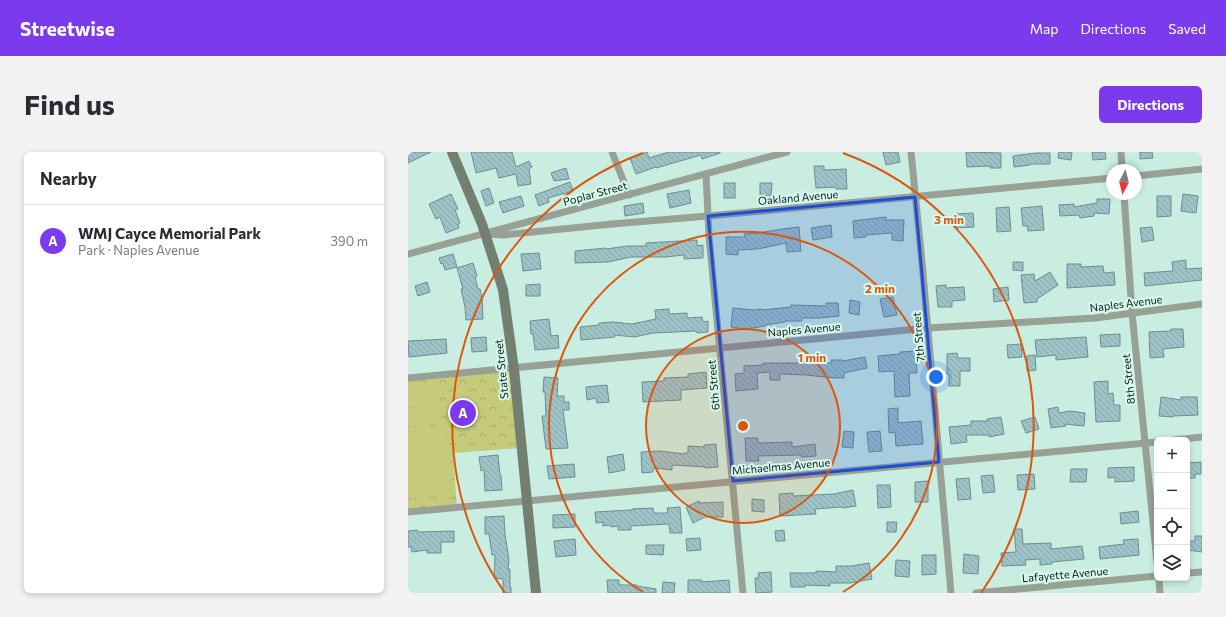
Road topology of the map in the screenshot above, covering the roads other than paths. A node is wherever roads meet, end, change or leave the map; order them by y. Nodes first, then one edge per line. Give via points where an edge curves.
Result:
1 (452, 152) edge
2 (612, 152) edge
3 (787, 152) edge
4 (911, 152) edge
5 (1121, 152) edge
6 (1122, 164) edge
7 (1202, 169) edge
8 (706, 174) junction
9 (1142, 175) edge
10 (1106, 179) edge
11 (629, 195) junction
12 (915, 197) junction
13 (1124, 200) edge
14 (708, 216) junction
15 (485, 234) junction
16 (408, 254) edge
17 (1202, 304) edge
18 (1132, 313) junction
19 (928, 328) junction
20 (720, 348) junction
21 (514, 369) junction
22 (408, 378) edge
23 (1202, 437) edge
24 (1190, 438) edge
25 (1154, 442) edge
26 (1146, 443) junction
27 (940, 462) junction
28 (733, 481) junction
29 (526, 502) junction
30 (408, 512) edge
31 (1155, 545) edge
32 (1202, 572) edge
33 (1190, 573) edge
34 (1154, 577) edge
35 (1158, 581) edge
36 (536, 593) edge
37 (743, 593) edge
38 (951, 593) edge
39 (976, 593) edge
40 (1160, 593) edge

1 - 15 main road, State Street
2 - 11 street
3 - 8 street, Poplar Street
4 - 12 street, 7th Street
5 - 6 street
7 - 9 street
8 - 11 street, Poplar Street
8 - 14 street, 6th Street
10 - 12 street, Oakland Avenue
11 - 15 street, Poplar Street
12 - 14 street, Oakland Avenue
12 - 19 street, 7th Street
13 - 18 street, 8th Street
14 - 15 street, Oakland Avenue via 504,235
14 - 20 street, 6th Street
15 - 16 street, Poplar Street
15 - 21 main road, State Street via 500,280
17 - 18 street, Naples Avenue
18 - 19 street, Naples Avenue via 1095,318
18 - 26 street, 8th Street
19 - 20 street, Naples Avenue
19 - 27 street, 7th Street
20 - 21 street, Naples Avenue
20 - 28 street, 6th Street
21 - 22 street, Naples Avenue
21 - 29 main road, State Street
23 - 24 street
25 - 26 street, Michaelmas Avenue
26 - 27 street, Michaelmas Avenue
26 - 31 street, 8th Street
27 - 28 street, Michaelmas Avenue
27 - 38 street, 7th Street
28 - 29 street, Michaelmas Avenue
28 - 37 street, 6th Street
29 - 30 street, Michaelmas Avenue
29 - 36 main road, State Street
32 - 33 street
34 - 39 street, Lafayette Avenue
35 - 40 street

